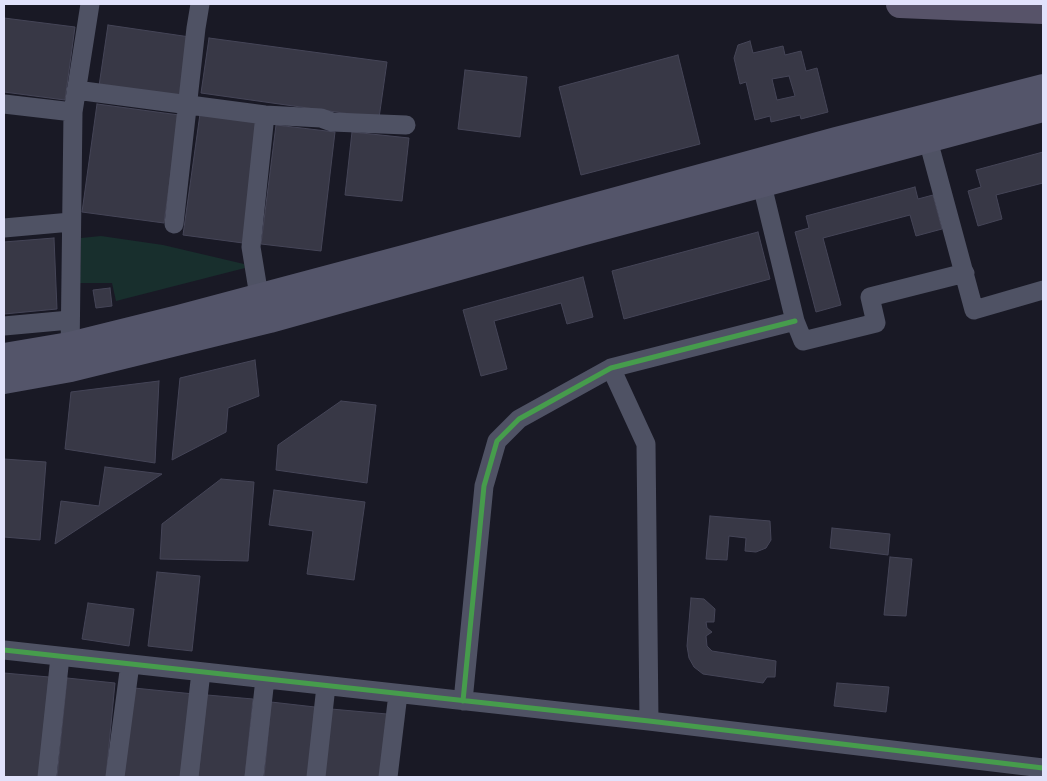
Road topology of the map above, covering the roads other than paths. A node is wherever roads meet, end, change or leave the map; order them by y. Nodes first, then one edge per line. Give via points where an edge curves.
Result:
1 (90, 4) edge
2 (200, 4) edge
3 (900, 4) edge
4 (1043, 10) edge
5 (1043, 87) edge
6 (76, 90) junction
7 (4, 104) edge
8 (187, 104) junction
9 (1043, 110) edge
10 (73, 112) junction
11 (265, 115) junction
12 (406, 125) dead end
13 (928, 140) junction
14 (762, 185) junction
15 (71, 222) junction
16 (174, 224) dead end
17 (4, 228) edge
18 (965, 273) junction
19 (1043, 290) edge
20 (259, 296) junction
21 (795, 321) junction
22 (4, 326) edge
23 (70, 345) junction
24 (4, 356) edge
25 (611, 368) junction
26 (4, 381) edge
27 (4, 650) edge
28 (60, 656) junction
29 (130, 664) junction
30 (201, 672) junction
31 (265, 679) junction
32 (326, 686) junction
33 (398, 694) junction
34 (463, 701) junction
35 (649, 722) junction
36 (1043, 768) edge
37 (48, 777) edge
38 (115, 777) edge
39 (189, 777) edge
40 (254, 777) edge
41 (316, 777) edge
42 (388, 777) edge

1 - 6 street
2 - 8 street
3 - 4 main road
5 - 20 main road
6 - 8 street
6 - 10 street
7 - 10 street
8 - 11 street
8 - 16 street
9 - 13 main road
10 - 15 street
11 - 12 street
11 - 20 street via 252,247
13 - 14 main road
13 - 18 street
14 - 21 street
14 - 23 main road via 270,320
15 - 17 street
15 - 23 street
18 - 19 street via 974,310
18 - 21 street via 870,297 876,323 802,341
20 - 23 main road
21 - 25 street
22 - 23 street
23 - 24 main road
23 - 26 main road
25 - 34 street via 519,419 497,441 484,486
25 - 35 street via 646,444
27 - 28 street
28 - 29 street
28 - 37 street
29 - 30 street
29 - 38 street
30 - 31 street
30 - 39 street
31 - 32 street
31 - 40 street
32 - 33 street
32 - 41 street
33 - 34 street
33 - 42 street
34 - 35 street
35 - 36 street

